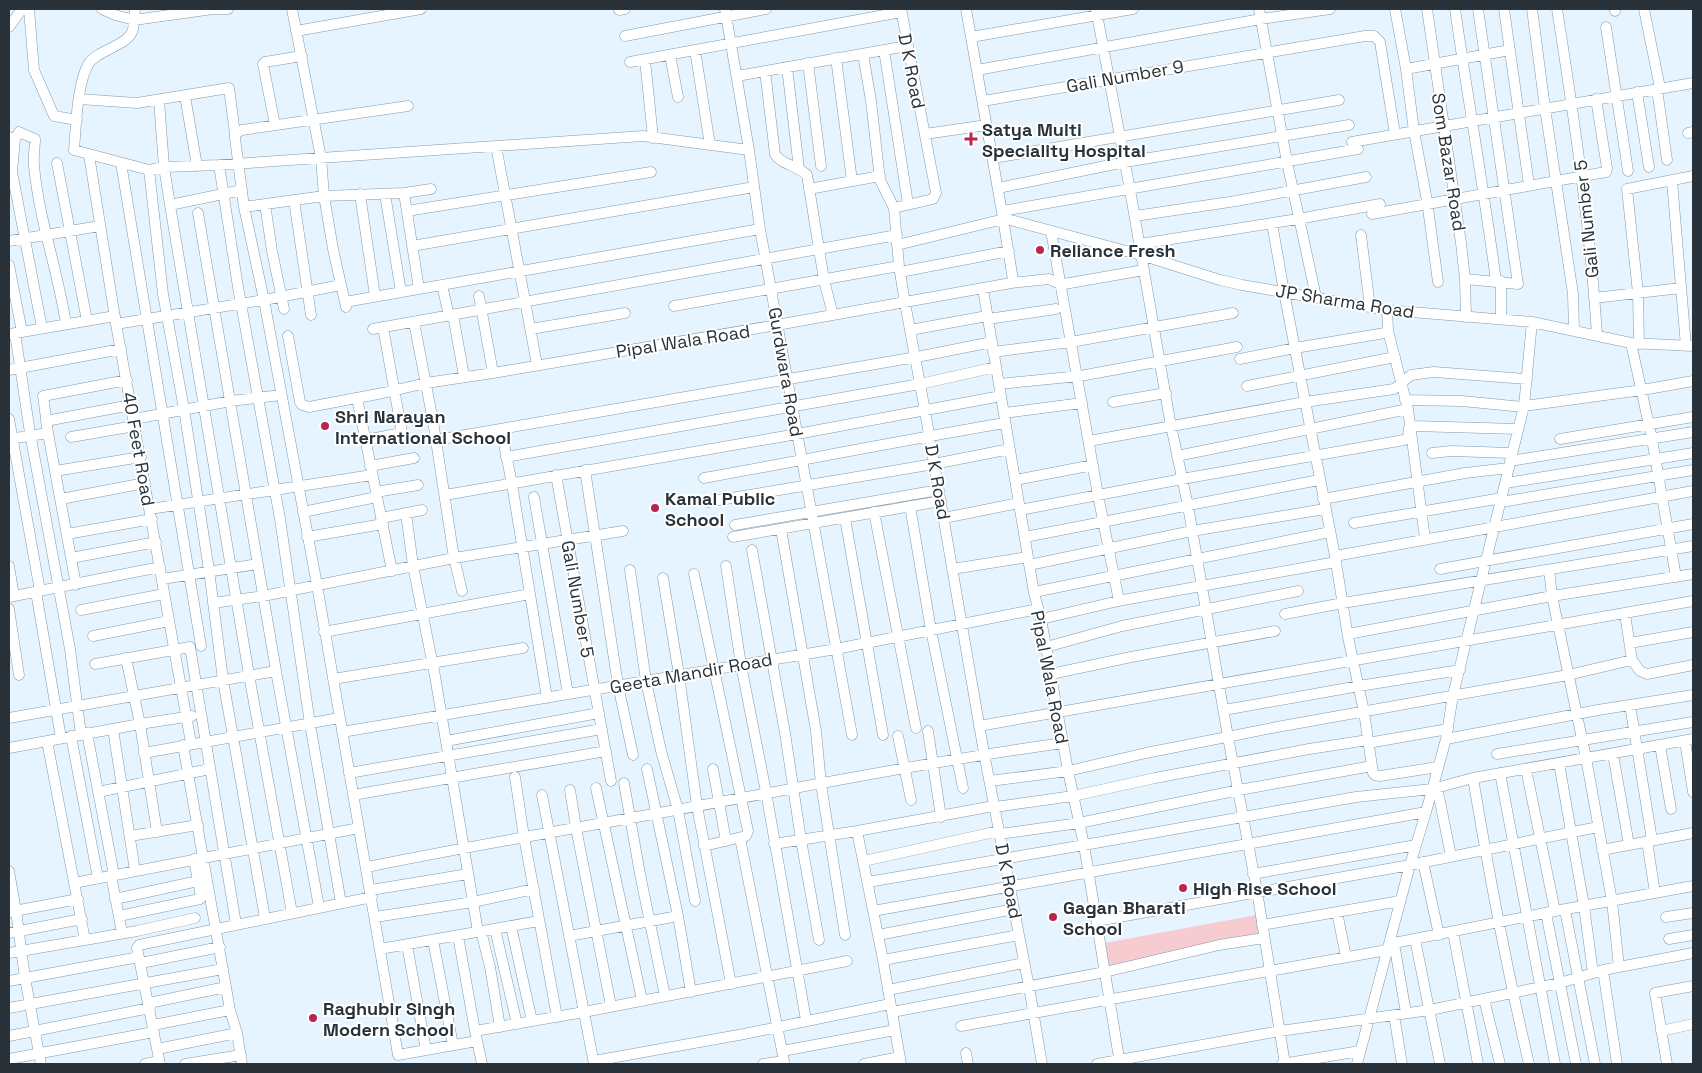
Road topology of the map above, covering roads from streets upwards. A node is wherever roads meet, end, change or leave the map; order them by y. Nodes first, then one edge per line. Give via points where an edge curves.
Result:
1 (22, 9) edge
2 (29, 9) edge
3 (102, 9) edge
4 (214, 9) edge
5 (228, 9) edge
6 (292, 9) edge
7 (421, 9) edge
8 (766, 9) edge
9 (966, 9) edge
10 (1133, 9) edge
11 (1330, 9) edge
12 (1395, 9) edge
13 (1427, 9) edge
14 (1455, 9) edge
15 (1478, 9) edge
16 (1504, 9) edge
17 (1532, 9) edge
18 (1558, 9) edge
19 (1644, 9) edge
20 (901, 11) edge
21 (1097, 12) edge
22 (726, 13) edge
23 (134, 14) edge
24 (1260, 14) edge
25 (1606, 27) dead end
26 (9, 28) edge
27 (296, 31) junction
28 (625, 36) dead end
29 (971, 37) junction
30 (732, 44) junction
31 (908, 46) junction
32 (1104, 47) junction
33 (695, 50) junction
34 (884, 50) junction
35 (1510, 50) junction
36 (1267, 52) junction
37 (863, 54) junction
38 (1485, 54) junction
39 (670, 55) junction
40 (302, 56) junction
41 (836, 58) junction
42 (1462, 58) junction
43 (645, 60) junction
44 (630, 62) dead end
45 (808, 63) junction
46 (1434, 64) junction
47 (787, 67) junction
48 (1406, 69) junction
49 (766, 70) junction
50 (977, 70) junction
51 (737, 76) junction
52 (1110, 78) junction
53 (1693, 83) edge
54 (1659, 89) junction
55 (1637, 92) junction
56 (185, 96) junction
57 (1616, 96) junction
58 (678, 97) dead end
59 (79, 99) junction
60 (1596, 99) junction
61 (159, 100) junction
62 (1339, 100) dead end
63 (983, 101) junction
64 (1572, 103) junction
65 (408, 106) dead end
66 (1544, 108) junction
67 (1278, 110) junction
68 (1519, 112) junction
69 (1494, 117) junction
70 (76, 120) junction
71 (314, 120) junction
72 (1471, 120) junction
73 (275, 125) junction
74 (987, 125) junction
75 (1349, 125) dead end
76 (1444, 125) junction
77 (1414, 131) junction
78 (235, 134) junction
79 (925, 134) junction
80 (1395, 134) junction
81 (1120, 136) junction
82 (1282, 136) junction
83 (12, 138) edge
84 (653, 138) junction
85 (710, 145) junction
86 (496, 146) junction
87 (749, 150) junction
88 (89, 155) junction
89 (321, 158) junction
90 (993, 158) junction
91 (1667, 160) dead end
92 (1125, 162) junction
93 (1286, 162) junction
94 (57, 163) dead end
95 (121, 163) junction
96 (238, 164) junction
97 (219, 165) junction
98 (197, 166) junction
99 (821, 166) dead end
100 (164, 167) junction
101 (1648, 167) dead end
102 (799, 168) junction
103 (149, 170) junction
104 (1628, 171) dead end
105 (650, 172) dead end
106 (880, 176) junction
107 (1581, 176) junction
108 (1693, 176) edge
109 (1366, 177) dead end
110 (1556, 180) junction
111 (852, 181) junction
112 (1672, 181) junction
113 (1529, 185) junction
114 (754, 187) junction
115 (998, 188) junction
116 (431, 189) dead end
117 (809, 189) junction
118 (242, 190) junction
119 (1130, 190) junction
120 (1292, 190) junction
121 (1506, 190) junction
122 (404, 193) junction
123 (223, 194) junction
124 (360, 194) junction
125 (385, 194) junction
126 (505, 194) junction
127 (1485, 194) junction
128 (324, 196) junction
129 (294, 200) junction
130 (1455, 200) junction
131 (265, 204) junction
132 (908, 204) junction
133 (1380, 204) dead end
134 (1427, 204) junction
135 (170, 205) junction
136 (244, 207) junction
137 (894, 208) junction
138 (406, 211) junction
139 (198, 213) dead end
140 (1372, 214) dead end
141 (1003, 216) junction
142 (1135, 216) junction
143 (1298, 219) junction
144 (1272, 223) junction
145 (100, 226) junction
146 (512, 228) junction
147 (760, 228) junction
148 (69, 231) junction
149 (1051, 231) junction
150 (46, 235) junction
151 (1361, 235) dead end
152 (25, 238) junction
153 (897, 240) junction
154 (9, 241) edge
155 (412, 246) junction
156 (819, 249) junction
157 (1140, 250) junction
158 (1009, 252) junction
159 (765, 259) junction
160 (9, 265) edge
161 (899, 269) junction
162 (1144, 270) junction
163 (520, 271) junction
164 (1465, 279) junction
165 (824, 280) junction
166 (1498, 281) junction
167 (1438, 282) dead end
168 (1011, 284) junction
169 (1060, 284) junction
170 (341, 285) junction
171 (442, 285) junction
172 (1681, 288) junction
173 (419, 289) junction
174 (983, 289) junction
175 (771, 290) junction
176 (308, 292) junction
177 (401, 292) junction
178 (1284, 292) junction
179 (1638, 293) junction
180 (282, 296) junction
181 (375, 296) junction
182 (479, 296) dead end
183 (1316, 297) junction
184 (1594, 298) junction
185 (264, 300) junction
186 (526, 302) junction
187 (241, 303) junction
188 (905, 303) junction
189 (674, 306) dead end
190 (1370, 307) junction
191 (215, 308) junction
192 (284, 309) dead end
193 (1056, 309) dead end
194 (481, 310) junction
195 (1387, 310) junction
196 (189, 312) junction
197 (625, 313) dead end
198 (1233, 313) dead end
199 (311, 315) dead end
200 (167, 316) junction
201 (451, 316) junction
202 (833, 316) junction
203 (1466, 317) junction
204 (988, 318) junction
205 (1501, 318) junction
206 (146, 319) junction
207 (116, 320) junction
208 (86, 321) junction
209 (414, 322) junction
210 (1532, 322) junction
211 (66, 324) junction
212 (777, 325) junction
213 (42, 328) junction
214 (1154, 328) junction
215 (531, 329) junction
216 (910, 330) junction
217 (1388, 331) junction
218 (1574, 331) junction
219 (16, 333) edge
220 (1597, 335) junction
221 (288, 336) dead end
222 (1071, 342) junction
223 (1635, 344) junction
224 (1690, 346) edge
225 (993, 347) junction
226 (1238, 347) dead end
227 (1295, 348) junction
228 (121, 349) junction
229 (916, 357) junction
230 (1395, 357) junction
231 (1240, 359) dead end
232 (1160, 362) junction
233 (537, 365) junction
234 (21, 367) junction
235 (996, 367) junction
236 (9, 370) edge
237 (493, 374) junction
238 (1300, 375) junction
239 (464, 376) junction
240 (1077, 376) junction
241 (787, 379) junction
242 (1527, 379) junction
243 (127, 380) junction
244 (1693, 381) edge
245 (426, 383) junction
246 (920, 384) junction
247 (999, 384) junction
248 (1401, 384) junction
249 (1246, 386) dead end
250 (395, 390) junction
251 (1642, 390) junction
252 (1166, 393) junction
253 (281, 395) junction
254 (1001, 396) junction
255 (258, 397) junction
256 (357, 398) junction
257 (230, 401) junction
258 (1113, 402) dead end
259 (1305, 402) junction
260 (1082, 403) junction
261 (1407, 404) junction
262 (131, 405) junction
263 (204, 406) junction
264 (792, 407) junction
265 (1524, 407) junction
266 (184, 409) junction
267 (925, 411) junction
268 (163, 414) junction
269 (1693, 417) edge
270 (1004, 418) junction
271 (9, 419) edge
272 (46, 421) junction
273 (134, 423) junction
274 (1649, 424) junction
275 (1171, 426) junction
276 (1410, 426) junction
277 (1518, 428) junction
278 (501, 429) junction
279 (1310, 429) junction
280 (1693, 432) edge
281 (48, 433) junction
282 (797, 434) junction
283 (31, 435) junction
284 (930, 435) junction
285 (71, 437) dead end
286 (10, 438) edge
287 (1560, 439) dead end
288 (1652, 439) junction
289 (366, 440) junction
290 (436, 440) junction
291 (1088, 441) junction
292 (1010, 449) junction
293 (1432, 453) dead end
294 (1693, 453) edge
295 (1315, 455) junction
296 (1177, 456) junction
297 (141, 457) junction
298 (506, 457) junction
299 (414, 458) dead end
300 (1510, 460) junction
301 (1656, 460) junction
302 (802, 461) junction
303 (934, 464) junction
304 (1093, 465) junction
305 (371, 470) junction
306 (585, 470) junction
307 (1693, 470) edge
308 (55, 471) junction
309 (556, 475) junction
310 (1658, 475) junction
311 (704, 478) dead end
312 (1182, 479) junction
313 (1015, 480) junction
314 (1319, 480) junction
315 (1417, 482) junction
316 (145, 483) junction
317 (1506, 483) junction
318 (512, 484) junction
319 (418, 485) dead end
320 (806, 485) junction
321 (298, 487) junction
322 (275, 490) junction
323 (1693, 491) edge
324 (246, 494) junction
325 (377, 495) junction
326 (445, 495) junction
327 (940, 495) junction
328 (1098, 495) junction
329 (1662, 496) junction
330 (534, 497) dead end
331 (220, 498) junction
332 (60, 499) junction
333 (1501, 500) junction
334 (198, 502) junction
335 (708, 502) dead end
336 (1324, 504) junction
337 (178, 505) junction
338 (910, 506) junction
339 (1019, 506) junction
340 (1188, 506) junction
341 (422, 510) dead end
342 (303, 512) junction
343 (874, 512) junction
344 (1422, 512) junction
345 (406, 513) junction
346 (811, 513) junction
347 (151, 514) junction
348 (844, 518) junction
349 (944, 518) junction
350 (382, 521) junction
351 (813, 523) junction
352 (1104, 523) junction
353 (1354, 523) dead end
354 (1693, 524) edge
355 (735, 525) dead end
356 (1493, 527) junction
357 (1668, 527) junction
358 (781, 529) junction
359 (623, 531) dead end
360 (1192, 531) junction
361 (1330, 532) junction
362 (67, 534) junction
363 (594, 536) junction
364 (733, 537) dead end
365 (308, 538) junction
366 (1025, 538) junction
367 (1425, 539) junction
368 (568, 540) junction
369 (156, 542) junction
370 (542, 544) junction
371 (1693, 546) edge
372 (522, 547) junction
373 (1109, 549) junction
374 (752, 550) dead end
375 (1672, 550) junction
376 (71, 558) junction
377 (454, 558) junction
378 (1197, 558) junction
379 (1336, 559) junction
380 (1028, 561) junction
381 (1486, 561) junction
382 (258, 564) junction
383 (9, 566) edge
384 (160, 566) junction
385 (413, 566) junction
386 (726, 566) dead end
387 (232, 568) junction
388 (952, 569) junction
389 (1440, 569) dead end
390 (630, 570) dead end
391 (1549, 570) junction
392 (209, 571) junction
393 (392, 571) junction
394 (190, 574) junction
395 (694, 574) dead end
396 (1693, 574) edge
397 (1114, 576) junction
398 (1676, 577) junction
399 (663, 578) dead end
400 (162, 579) junction
401 (1480, 582) junction
402 (76, 584) junction
403 (317, 585) junction
404 (1202, 586) junction
405 (58, 588) junction
406 (290, 590) junction
407 (462, 591) dead end
408 (1298, 591) dead end
409 (38, 592) junction
410 (1034, 592) junction
411 (164, 594) junction
412 (530, 594) junction
413 (263, 596) junction
414 (1552, 596) junction
415 (11, 597) edge
416 (237, 599) junction
417 (1119, 601) junction
418 (1693, 601) edge
419 (213, 603) junction
420 (1343, 603) junction
421 (9, 609) edge
422 (1206, 609) junction
423 (81, 610) dead end
424 (1473, 611) junction
425 (422, 613) junction
426 (1040, 614) junction
427 (1285, 614) dead end
428 (1625, 614) junction
429 (169, 621) junction
430 (962, 624) junction
431 (1559, 626) junction
432 (931, 630) junction
433 (1275, 631) dead end
434 (324, 632) junction
435 (1693, 632) edge
436 (1348, 634) junction
437 (93, 636) dead end
438 (899, 636) junction
439 (1468, 641) junction
440 (1212, 642) junction
441 (866, 643) junction
442 (1630, 643) junction
443 (200, 646) dead end
444 (1046, 647) junction
445 (523, 648) dead end
446 (174, 649) junction
447 (836, 649) junction
448 (802, 654) junction
449 (126, 658) junction
450 (772, 660) junction
451 (1353, 660) junction
452 (1632, 660) junction
453 (432, 662) junction
454 (95, 664) dead end
455 (741, 665) junction
456 (1693, 665) edge
457 (713, 670) junction
458 (1460, 670) junction
459 (276, 671) junction
460 (1051, 674) junction
461 (19, 675) dead end
462 (679, 675) junction
463 (1568, 675) junction
464 (249, 676) junction
465 (223, 680) junction
466 (332, 680) junction
467 (646, 681) junction
468 (197, 685) junction
469 (618, 685) junction
470 (1219, 685) junction
471 (1359, 686) junction
472 (182, 688) junction
473 (594, 690) junction
474 (568, 694) junction
475 (1453, 695) junction
476 (1693, 695) edge
477 (133, 696) junction
478 (547, 698) junction
479 (1630, 705) junction
480 (76, 706) junction
481 (56, 710) junction
482 (1224, 710) junction
483 (599, 712) junction
484 (1058, 712) junction
485 (1364, 712) junction
486 (1577, 714) junction
487 (202, 715) junction
488 (442, 715) junction
489 (188, 717) junction
490 (9, 718) edge
491 (339, 718) junction
492 (1693, 722) edge
493 (140, 724) junction
494 (310, 724) junction
495 (980, 726) junction
496 (286, 728) junction
497 (916, 728) dead end
498 (113, 729) junction
499 (602, 729) junction
500 (928, 731) dead end
501 (260, 732) junction
502 (342, 732) junction
503 (1634, 732) junction
504 (1447, 734) junction
505 (852, 735) dead end
506 (883, 735) dead end
507 (75, 736) junction
508 (233, 736) junction
509 (898, 736) dead end
510 (1228, 737) junction
511 (1689, 740) edge
512 (47, 741) junction
513 (205, 741) junction
514 (446, 741) junction
515 (1368, 741) junction
516 (1582, 741) junction
517 (1063, 742) junction
518 (187, 744) junction
519 (1660, 745) junction
520 (9, 748) edge
521 (1637, 749) junction
522 (606, 751) junction
523 (144, 753) junction
524 (984, 753) junction
525 (1497, 754) dead end
526 (1612, 754) junction
527 (447, 755) junction
528 (633, 755) dead end
529 (958, 758) junction
530 (1586, 758) junction
531 (933, 763) junction
532 (1233, 763) junction
533 (1559, 763) junction
534 (1372, 766) junction
535 (1438, 767) junction
536 (905, 768) junction
537 (210, 769) junction
538 (713, 769) dead end
539 (1526, 769) junction
540 (647, 770) dead end
541 (1068, 771) junction
542 (349, 773) junction
543 (1500, 773) junction
544 (189, 774) junction
545 (515, 777) dead end
546 (1474, 778) junction
547 (451, 779) junction
548 (611, 781) dead end
549 (990, 781) junction
550 (149, 782) junction
551 (624, 783) dead end
552 (821, 784) junction
553 (122, 787) junction
554 (596, 788) dead end
555 (793, 788) junction
556 (963, 788) dead end
557 (1435, 788) junction
558 (570, 790) dead end
559 (1239, 790) junction
560 (98, 792) junction
561 (766, 792) junction
562 (1693, 792) edge
563 (353, 795) junction
564 (542, 795) dead end
565 (1073, 796) junction
566 (740, 797) junction
567 (911, 800) dead end
568 (719, 802) junction
569 (697, 806) junction
570 (994, 806) junction
571 (1671, 809) dead end
572 (678, 810) junction
573 (1426, 812) junction
574 (657, 814) junction
575 (940, 816) junction
576 (1244, 816) junction
577 (631, 818) junction
578 (603, 823) junction
579 (1079, 823) junction
580 (198, 825) junction
581 (1598, 827) junction
582 (359, 828) junction
583 (576, 828) junction
584 (157, 832) junction
585 (550, 832) junction
586 (857, 832) junction
587 (1572, 832) junction
588 (1000, 833) junction
589 (1693, 833) edge
590 (330, 834) junction
591 (828, 835) junction
592 (130, 836) junction
593 (524, 837) junction
594 (306, 838) junction
595 (740, 838) junction
596 (1540, 838) junction
597 (801, 840) junction
598 (726, 841) junction
599 (1649, 841) junction
600 (280, 843) junction
601 (1248, 843) junction
602 (774, 844) junction
603 (1513, 844) junction
604 (1416, 845) junction
605 (1629, 845) junction
606 (704, 846) junction
607 (1084, 846) junction
608 (252, 848) junction
609 (463, 848) junction
610 (1485, 850) junction
611 (1602, 850) junction
612 (224, 853) junction
613 (1451, 856) junction
614 (199, 858) junction
615 (1004, 858) junction
616 (864, 861) junction
617 (1423, 862) junction
618 (1410, 865) junction
619 (366, 867) junction
620 (135, 870) junction
621 (9, 871) edge
622 (1089, 873) junction
623 (468, 874) junction
624 (1254, 874) junction
625 (112, 875) junction
626 (98, 878) junction
627 (198, 881) junction
628 (868, 882) junction
629 (74, 883) junction
630 (10, 884) edge
631 (1010, 886) junction
632 (1693, 886) edge
633 (534, 889) junction
634 (1257, 891) junction
635 (371, 893) junction
636 (1655, 894) junction
637 (78, 899) junction
638 (116, 899) junction
639 (695, 901) dead end
640 (1400, 901) junction
641 (1612, 901) junction
642 (473, 902) junction
643 (340, 903) junction
644 (1584, 906) junction
645 (319, 907) junction
646 (1014, 909) junction
647 (873, 910) junction
648 (12, 911) edge
649 (1555, 911) junction
650 (1337, 912) junction
651 (292, 913) junction
652 (1693, 913) edge
653 (119, 916) junction
654 (678, 916) junction
655 (375, 917) junction
656 (1527, 917) junction
657 (1666, 917) dead end
658 (195, 918) dead end
659 (265, 918) junction
660 (82, 919) junction
661 (539, 921) junction
662 (1097, 921) junction
663 (650, 922) junction
664 (1500, 923) junction
665 (236, 924) junction
666 (1262, 925) junction
667 (511, 926) junction
668 (626, 926) junction
669 (216, 928) junction
670 (495, 929) junction
671 (596, 931) junction
672 (14, 932) edge
673 (479, 932) junction
674 (1453, 932) junction
675 (122, 933) junction
676 (845, 935) dead end
677 (878, 935) junction
678 (1019, 935) junction
679 (1439, 935) junction
680 (1693, 935) edge
681 (458, 936) junction
682 (569, 936) junction
683 (1264, 938) junction
684 (1416, 939) junction
685 (1669, 939) dead end
686 (85, 940) junction
687 (433, 940) junction
688 (819, 940) dead end
689 (407, 945) junction
690 (1390, 946) junction
691 (220, 948) junction
692 (380, 949) junction
693 (21, 951) junction
694 (1693, 953) edge
695 (9, 954) edge
696 (1346, 957) junction
697 (140, 960) junction
698 (883, 960) junction
699 (847, 961) dead end
700 (1024, 963) junction
701 (1619, 967) junction
702 (223, 969) junction
703 (797, 971) junction
704 (1105, 972) junction
705 (1270, 972) junction
706 (1598, 972) junction
707 (768, 977) junction
708 (1578, 977) junction
709 (25, 978) junction
710 (9, 981) edge
711 (145, 983) junction
712 (1560, 983) junction
713 (731, 984) junction
714 (1693, 986) edge
715 (226, 987) junction
716 (1029, 987) junction
717 (1540, 987) junction
718 (888, 990) junction
719 (691, 992) junction
720 (1512, 993) junction
721 (665, 996) junction
722 (1484, 999) junction
723 (642, 1000) junction
724 (1109, 1000) junction
725 (1466, 1003) junction
726 (30, 1004) junction
727 (149, 1005) junction
728 (611, 1006) junction
729 (9, 1008) edge
730 (891, 1008) junction
731 (230, 1010) junction
732 (1430, 1010) junction
733 (584, 1012) junction
734 (1406, 1013) junction
735 (1034, 1014) junction
736 (1394, 1015) junction
737 (557, 1017) junction
738 (1368, 1019) junction
739 (806, 1020) junction
740 (532, 1021) junction
741 (517, 1024) junction
742 (1693, 1024) edge
743 (961, 1026) dead end
744 (500, 1027) junction
745 (778, 1027) junction
746 (153, 1028) junction
747 (35, 1030) junction
748 (895, 1030) junction
749 (1280, 1031) junction
750 (1662, 1031) junction
751 (237, 1033) junction
752 (9, 1036) edge
753 (476, 1036) junction
754 (453, 1045) junction
755 (157, 1049) junction
756 (426, 1050) junction
757 (1360, 1051) junction
758 (39, 1053) junction
759 (966, 1053) dead end
760 (9, 1059) edge
761 (242, 1059) edge
762 (399, 1059) edge
763 (784, 1059) edge
764 (900, 1061) edge
765 (594, 1062) edge
766 (1120, 1062) edge
767 (160, 1063) edge
768 (41, 1064) edge
769 (145, 1064) edge
770 (185, 1064) edge
771 (482, 1064) edge
772 (764, 1064) edge
773 (864, 1064) edge
774 (968, 1064) edge
775 (1042, 1064) edge
776 (1097, 1064) edge
777 (1284, 1064) edge
778 (1357, 1064) edge
779 (1402, 1064) edge
780 (1440, 1064) edge
781 (1478, 1064) edge
782 (1500, 1064) edge
783 (1528, 1064) edge
784 (1555, 1064) edge
785 (1576, 1064) edge
786 (1595, 1064) edge
787 (1617, 1064) edge
788 (1667, 1064) edge

1 - 26 street
2 - 70 street via 34,70 54,116
3 - 23 street via 115,15
4 - 5 street
4 - 23 street
6 - 27 street
7 - 27 street
8 - 22 street
9 - 29 street
10 - 21 street
11 - 24 street
12 - 48 street
13 - 46 street, Som Bazar Road
14 - 42 street
15 - 38 street
16 - 35 street
17 - 66 street
18 - 64 street, Gali Number 5
19 - 54 street
20 - 30 street
20 - 31 street, D K Road
21 - 29 street
21 - 32 street
22 - 28 street
22 - 30 street, Gurdwara Road
23 - 59 street via 132,32 127,38 89,64
24 - 32 street
24 - 36 street
25 - 57 street
27 - 40 street
29 - 50 street
30 - 33 street
30 - 51 street, Gurdwara Road
31 - 34 street
31 - 79 street, D K Road
32 - 50 street
32 - 52 street
33 - 39 street
33 - 85 street
34 - 37 street
34 - 132 street
35 - 38 street
35 - 68 street
36 - 52 street, Gali Number 9
36 - 67 street
36 - 80 street, Gali Number 9 via 1365,36 1378,38
37 - 41 street
37 - 106 street
38 - 42 street
38 - 69 street
39 - 43 street
39 - 58 street
40 - 71 street
40 - 73 street via 263,64
41 - 45 street
41 - 111 street
42 - 46 street
42 - 72 street
43 - 44 street
43 - 84 street
45 - 47 street
45 - 99 street
46 - 48 street
46 - 76 street, Som Bazar Road
47 - 49 street
47 - 102 street
48 - 77 street
49 - 51 street
49 - 102 street via 776,156
50 - 63 street
51 - 87 street, Gurdwara Road
52 - 63 street, Gali Number 9
52 - 81 street
53 - 54 street
54 - 55 street
54 - 91 street
55 - 57 street
55 - 101 street
56 - 61 street
56 - 78 street via 229,88
56 - 98 street
57 - 60 street
57 - 104 street
59 - 61 street via 126,104
59 - 70 street
60 - 64 street
60 - 107 street via 1607,170
61 - 100 street
62 - 67 street
63 - 74 street
64 - 66 street
64 - 107 street, Gali Number 5
65 - 71 street
66 - 68 street
66 - 110 street
67 - 81 street
67 - 82 street
68 - 69 street
68 - 113 street
69 - 72 street
69 - 121 street
70 - 88 street via 74,150
71 - 73 street
71 - 89 street
72 - 76 street
72 - 127 street
73 - 78 street
74 - 79 street
74 - 90 street
75 - 82 street
76 - 77 street
76 - 130 street, Som Bazar Road
77 - 80 street
77 - 134 street
78 - 96 street
79 - 132 street, D K Road via 936,195 933,199
80 - 93 street
81 - 90 street
81 - 92 street
82 - 92 street
82 - 93 street
83 - 150 street via 19,132 35,139 34,164
83 - 152 street via 12,172
84 - 85 street
84 - 86 street via 643,136
85 - 87 street
86 - 89 street
86 - 126 street
87 - 114 street, Gurdwara Road
88 - 95 street
88 - 145 street, 40 Feet Road
89 - 96 street
89 - 128 street
90 - 115 street
92 - 115 street
92 - 119 street
93 - 119 street
93 - 120 street
94 - 148 street
95 - 103 street
95 - 206 street
96 - 97 street
96 - 118 street
97 - 98 street
97 - 123 street
98 - 100 street
100 - 103 street
100 - 135 street
102 - 117 street via 807,175
103 - 200 street
105 - 126 street
106 - 111 street
106 - 137 street
107 - 110 street
107 - 184 street, Gali Number 5
108 - 112 street
109 - 120 street
110 - 113 street
110 - 218 street via 1573,294
111 - 117 street
112 - 172 street
112 - 179 street via 1628,189
113 - 121 street
114 - 146 street
114 - 147 street, Gurdwara Road
115 - 141 street
116 - 122 street
117 - 156 street
118 - 123 street
118 - 136 street
119 - 141 street
119 - 142 street
120 - 142 street
120 - 143 street
121 - 127 street
121 - 166 street via 1518,284
122 - 125 street
122 - 138 street
123 - 135 street
123 - 187 street
124 - 125 street
124 - 128 street
124 - 181 street
125 - 177 street
126 - 138 street
126 - 146 street
127 - 130 street
127 - 166 street
128 - 129 street
128 - 170 street
129 - 131 street
129 - 176 street
130 - 134 street
130 - 164 street, Som Bazar Road
131 - 136 street
131 - 180 street
132 - 137 street, D K Road
133 - 143 street
134 - 140 street
134 - 167 street
135 - 196 street
136 - 185 street
137 - 153 street, D K Road
138 - 155 street
139 - 191 street
141 - 149 street, JP Sharma Road
141 - 153 street
141 - 158 street
142 - 157 street
143 - 144 street
143 - 183 street
144 - 157 street
144 - 178 street
145 - 148 street
145 - 207 street, 40 Feet Road
146 - 155 street
146 - 163 street
147 - 159 street, Gurdwara Road
147 - 163 street
148 - 150 street
148 - 208 street
149 - 157 street, JP Sharma Road
149 - 169 street
150 - 152 street
150 - 211 street
151 - 190 street
152 - 154 street
152 - 213 street
153 - 156 street
153 - 161 street, D K Road
155 - 173 street
156 - 159 street
156 - 165 street
157 - 162 street
157 - 178 street, JP Sharma Road via 1220,280
158 - 161 street
158 - 168 street
159 - 175 street, Gurdwara Road
159 - 186 street
160 - 219 street
161 - 165 street
161 - 188 street, D K Road
162 - 169 street, Pipal Wala Road
162 - 214 street
163 - 171 street
163 - 186 street
164 - 166 street
164 - 203 street, Som Bazar Road
165 - 175 street
165 - 202 street
166 - 205 street
168 - 169 street, Pipal Wala Road via 1049,279
168 - 174 street, Pipal Wala Road
169 - 222 street
170 - 176 street
170 - 181 street via 345,305
171 - 173 street
171 - 201 street
172 - 179 street
172 - 224 street
173 - 177 street
174 - 188 street, Pipal Wala Road
174 - 204 street, Pipal Wala Road
175 - 189 street
175 - 212 street, Gurdwara Road
176 - 180 street
176 - 199 street
177 - 181 street
178 - 183 street, JP Sharma Road
178 - 227 street
179 - 184 street
179 - 223 street
180 - 185 street
180 - 192 street
182 - 194 street
183 - 190 street, JP Sharma Road
184 - 220 street, Gali Number 5
185 - 187 street
185 - 253 street
186 - 194 street
186 - 215 street
187 - 191 street
187 - 255 street
188 - 202 street, Pipal Wala Road
188 - 216 street, D K Road
190 - 195 street, JP Sharma Road
191 - 196 street
191 - 257 street
193 - 204 street
194 - 201 street
194 - 237 street
195 - 203 street, JP Sharma Road
195 - 217 street
196 - 200 street
196 - 263 street
197 - 215 street
198 - 214 street
200 - 206 street
200 - 266 street
201 - 209 street
201 - 239 street
202 - 212 street, Pipal Wala Road
203 - 205 street, JP Sharma Road
204 - 216 street
204 - 225 street, Pipal Wala Road
205 - 210 street, JP Sharma Road
206 - 207 street
206 - 268 street
207 - 208 street
207 - 228 street, 40 Feet Road
208 - 211 street
209 - 245 street
209 - 250 street via 378,328
210 - 218 street, JP Sharma Road
210 - 242 street
211 - 213 street
212 - 233 street, Pipal Wala Road
212 - 241 street, Gurdwara Road
213 - 219 street
214 - 222 street
214 - 232 street
215 - 233 street
216 - 229 street, D K Road
217 - 227 street
217 - 230 street
218 - 220 street, JP Sharma Road
219 - 234 street
220 - 223 street, JP Sharma Road
221 - 256 street, Pipal Wala Road via 302,406
222 - 225 street
222 - 240 street
223 - 224 street, JP Sharma Road
223 - 251 street
225 - 229 street
225 - 235 street, Pipal Wala Road
226 - 232 street
227 - 231 street
227 - 238 street
228 - 234 street
228 - 243 street, 40 Feet Road
229 - 241 street
229 - 246 street, D K Road
230 - 238 street
230 - 248 street
232 - 240 street
232 - 252 street
233 - 237 street, Pipal Wala Road
234 - 236 street
234 - 283 street
235 - 246 street
235 - 247 street, Pipal Wala Road
237 - 239 street, Pipal Wala Road
238 - 249 street
238 - 259 street
239 - 245 street, Pipal Wala Road
240 - 247 street
240 - 260 street
241 - 264 street, Gurdwara Road
241 - 278 street
242 - 248 street via 1434,372 1410,375
242 - 265 street
243 - 262 street, 40 Feet Road
243 - 272 street via 43,395
244 - 251 street
245 - 250 street, Pipal Wala Road
245 - 290 street
246 - 264 street
246 - 267 street, D K Road
247 - 254 street, Pipal Wala Road
248 - 259 street via 1394,388
248 - 261 street
250 - 256 street, Pipal Wala Road
250 - 289 street via 402,433
251 - 265 street
251 - 274 street
252 - 258 street
252 - 275 street
253 - 255 street
253 - 321 street
254 - 267 street
254 - 270 street, Pipal Wala Road
255 - 257 street
255 - 322 street
256 - 289 street
257 - 263 street
257 - 324 street
259 - 275 street
259 - 279 street
260 - 270 street
260 - 291 street
261 - 265 street via 1451,400
261 - 276 street
261 - 279 street
262 - 272 street
262 - 273 street, 40 Feet Road
263 - 266 street
263 - 331 street
264 - 282 street, Gurdwara Road
264 - 298 street
265 - 277 street
266 - 268 street
266 - 334 street
267 - 282 street
267 - 284 street, D K Road
268 - 273 street
268 - 337 street
269 - 274 street
270 - 284 street
270 - 292 street, Pipal Wala Road
271 - 286 street
272 - 281 street
273 - 285 street
273 - 297 street, 40 Feet Road
274 - 287 street
274 - 288 street
275 - 291 street
275 - 296 street
276 - 277 street
276 - 295 street via 1404,440
276 - 315 street
277 - 300 street
278 - 290 street
278 - 298 street
279 - 295 street
279 - 296 street
280 - 288 street
281 - 283 street
281 - 308 street
282 - 302 street, Gurdwara Road
282 - 306 street
283 - 286 street
283 - 405 street
284 - 302 street
284 - 303 street, D K Road
286 - 409 street
288 - 300 street
288 - 301 street
289 - 305 street
290 - 326 street
291 - 304 street
292 - 303 street
292 - 313 street, Pipal Wala Road
293 - 300 street via 1452,451
294 - 301 street
295 - 312 street
295 - 314 street
296 - 312 street
297 - 308 street
297 - 316 street, 40 Feet Road
298 - 318 street
299 - 305 street
300 - 315 street
300 - 317 street
301 - 310 street
301 - 317 street
302 - 311 street
302 - 320 street, Gurdwara Road
303 - 320 street
303 - 327 street, D K Road
304 - 313 street
304 - 328 street
305 - 321 street
305 - 325 street
306 - 309 street
306 - 363 street
307 - 310 street
308 - 332 street
309 - 318 street
309 - 368 street, Gali Number 5
310 - 329 street
310 - 333 street
312 - 328 street
312 - 340 street
313 - 339 street, Pipal Wala Road
314 - 336 street
314 - 340 street
315 - 336 street
315 - 344 street
316 - 332 street
316 - 347 street, 40 Feet Road
317 - 333 street
318 - 326 street
318 - 372 street
319 - 325 street
320 - 335 street
320 - 346 street, Gurdwara Road
321 - 322 street
321 - 342 street
322 - 324 street
322 - 406 street
323 - 329 street, Geeta Mandir Road
324 - 331 street
324 - 382 street
325 - 342 street
325 - 350 street
326 - 377 street
327 - 338 street
327 - 346 street
327 - 349 street, D K Road
328 - 339 street
328 - 352 street
329 - 356 street, Geeta Mandir Road
329 - 357 street
330 - 370 street
331 - 334 street
331 - 387 street
332 - 362 street
333 - 344 street
333 - 356 street
334 - 337 street
334 - 392 street
336 - 360 street
336 - 361 street
337 - 347 street
337 - 394 street
338 - 343 street
338 - 432 street
339 - 349 street
339 - 366 street, Pipal Wala Road
340 - 352 street
340 - 360 street
341 - 345 street
342 - 365 street
343 - 348 street
343 - 438 street
344 - 353 street
344 - 367 street
345 - 350 street
345 - 385 street
346 - 351 street, Gurdwara Road
346 - 355 street
347 - 362 street
347 - 369 street, 40 Feet Road
348 - 351 street
348 - 441 street
349 - 388 street, D K Road
350 - 365 street
350 - 393 street
351 - 358 street
351 - 447 street, Gurdwara Road
352 - 366 street
352 - 373 street
354 - 357 street
356 - 367 street, Geeta Mandir Road
356 - 381 street
357 - 375 street
357 - 381 street
358 - 364 street
358 - 448 street
359 - 363 street
360 - 373 street
360 - 378 street
361 - 378 street
361 - 379 street
362 - 376 street
363 - 368 street
363 - 469 street
365 - 403 street
366 - 380 street, Pipal Wala Road
367 - 379 street, Geeta Mandir Road
368 - 370 street
368 - 473 street, Gali Number 5
369 - 376 street
369 - 384 street, 40 Feet Road
370 - 372 street
370 - 474 street
371 - 375 street
372 - 377 street
372 - 412 street
373 - 380 street
373 - 397 street
374 - 450 street
375 - 391 street
375 - 398 street
376 - 402 street
377 - 385 street
377 - 407 street
378 - 397 street
378 - 404 street
379 - 404 street, Geeta Mandir Road
379 - 420 street
380 - 388 street
380 - 410 street, Pipal Wala Road
381 - 389 street
381 - 401 street
382 - 387 street
382 - 413 street
383 - 415 street
384 - 400 street, 40 Feet Road
384 - 402 street
385 - 393 street
385 - 425 street
386 - 455 street
387 - 392 street
387 - 416 street
388 - 430 street, D K Road
390 - 467 street
391 - 401 street
391 - 414 street
392 - 394 street
392 - 419 street
393 - 403 street
394 - 400 street
394 - 443 street
395 - 457 street
396 - 398 street
397 - 410 street
397 - 417 street
398 - 414 street
399 - 462 street
400 - 411 street, 40 Feet Road
401 - 420 street
401 - 424 street
402 - 405 street
403 - 406 street
403 - 434 street
404 - 417 street, Geeta Mandir Road
404 - 422 street
405 - 409 street
405 - 480 street via 70,649
406 - 413 street
406 - 494 street
408 - 422 street
409 - 415 street
409 - 481 street
410 - 426 street, Pipal Wala Road
411 - 423 street
411 - 429 street, 40 Feet Road
412 - 425 street
412 - 478 street
413 - 416 street
413 - 459 street
414 - 424 street
414 - 431 street
416 - 419 street
416 - 464 street
417 - 426 street, Geeta Mandir Road
418 - 428 street
419 - 465 street
420 - 427 street
420 - 436 street
421 - 461 street
422 - 440 street
422 - 444 street via 1122,626
424 - 436 street
424 - 439 street
425 - 434 street
425 - 453 street
426 - 430 street, Geeta Mandir Road
426 - 444 street, Pipal Wala Road
428 - 431 street
428 - 442 street
429 - 437 street
429 - 446 street, 40 Feet Road
430 - 432 street, Geeta Mandir Road
430 - 495 street, D K Road
431 - 439 street
431 - 463 street
432 - 438 street, Geeta Mandir Road
432 - 529 street
433 - 440 street
434 - 466 street
435 - 442 street
436 - 451 street
438 - 441 street, Geeta Mandir Road
438 - 497 street
439 - 451 street
439 - 458 street
440 - 460 street
440 - 470 street
441 - 447 street, Geeta Mandir Road
441 - 506 street
442 - 452 street
444 - 460 street, Pipal Wala Road
445 - 453 street
446 - 449 street
446 - 468 street via 190,647
446 - 472 street, 40 Feet Road
447 - 448 street, Geeta Mandir Road
447 - 505 street, Gurdwara Road
448 - 450 street, Geeta Mandir Road
448 - 552 street via 816,731
449 - 454 street
449 - 477 street
450 - 455 street, Geeta Mandir Road
450 - 555 street
451 - 470 street
451 - 471 street
452 - 456 street via 1640,671 1647,674
452 - 463 street
453 - 466 street
453 - 488 street
455 - 457 street, Geeta Mandir Road
455 - 561 street
457 - 462 street, Geeta Mandir Road
457 - 566 street
458 - 471 street
458 - 475 street
459 - 464 street
459 - 496 street
460 - 484 street, Pipal Wala Road
462 - 467 street, Geeta Mandir Road
462 - 569 street
463 - 475 street
463 - 486 street
464 - 465 street
464 - 501 street
465 - 468 street
465 - 508 street
466 - 491 street
467 - 469 street, Geeta Mandir Road
467 - 572 street via 662,758
468 - 472 street
468 - 487 street
469 - 473 street, Geeta Mandir Road
469 - 528 street
470 - 482 street
470 - 484 street
471 - 482 street
471 - 485 street
472 - 477 street
472 - 489 street, 40 Feet Road
473 - 474 street, Geeta Mandir Road
473 - 483 street, Gali Number 5
474 - 478 street, Geeta Mandir Road
475 - 485 street
475 - 504 street
476 - 479 street
477 - 480 street
477 - 493 street
478 - 488 street, Geeta Mandir Road
479 - 486 street
479 - 503 street
480 - 481 street
480 - 507 street
481 - 490 street
481 - 507 street
482 - 510 street
483 - 499 street, Gali Number 5
483 - 514 street
484 - 495 street
484 - 517 street, Pipal Wala Road
485 - 510 street
485 - 515 street
486 - 504 street
486 - 516 street
487 - 489 street
487 - 513 street
488 - 502 street, Geeta Mandir Road
488 - 514 street
489 - 493 street
489 - 518 street, 40 Feet Road
491 - 494 street
491 - 502 street
492 - 503 street
493 - 498 street
493 - 523 street
494 - 496 street
494 - 590 street
495 - 524 street, D K Road
496 - 501 street
496 - 594 street
498 - 507 street
498 - 553 street
499 - 522 street, Gali Number 5
499 - 527 street
500 - 531 street
501 - 508 street
501 - 600 street
502 - 542 street
503 - 516 street
503 - 521 street
504 - 515 street
504 - 535 street
507 - 512 street
507 - 560 street
507 - 626 street
508 - 513 street
508 - 608 street
509 - 536 street
510 - 532 street
510 - 541 street
511 - 519 street
511 - 562 street
512 - 520 street
512 - 629 street
513 - 518 street
513 - 537 street
514 - 527 street
515 - 532 street via 1309,748
515 - 534 street
516 - 525 street
516 - 530 street
517 - 524 street
517 - 541 street, Pipal Wala Road
518 - 523 street
518 - 544 street, 40 Feet Road
519 - 521 street
519 - 571 street
521 - 526 street
521 - 599 street
522 - 547 street
522 - 548 street, Gali Number 5
523 - 550 street
524 - 529 street
524 - 549 street, D K Road
526 - 530 street
526 - 605 street
527 - 542 street
527 - 547 street
529 - 531 street
529 - 556 street
530 - 533 street
530 - 581 street
531 - 536 street
531 - 575 street
532 - 559 street
532 - 565 street
533 - 539 street
533 - 587 street
534 - 535 street via 1375,775 1380,776
534 - 559 street
535 - 557 street
536 - 552 street
536 - 567 street
537 - 544 street
537 - 612 street
538 - 568 street
539 - 543 street
539 - 596 street
540 - 574 street
541 - 549 street
541 - 565 street, Pipal Wala Road
542 - 563 street
543 - 546 street
543 - 603 street
544 - 550 street
544 - 580 street, 40 Feet Road
545 - 593 street
546 - 557 street
546 - 610 street
547 - 563 street
547 - 609 street
549 - 570 street, D K Road
550 - 553 street
550 - 584 street
551 - 577 street
552 - 555 street
552 - 591 street
553 - 560 street
553 - 592 street
554 - 578 street
555 - 561 street
555 - 597 street
557 - 573 street
557 - 576 street via 1356,797
557 - 613 street
558 - 583 street
559 - 576 street
559 - 579 street
560 - 625 street
561 - 566 street
561 - 602 street
563 - 582 street
564 - 585 street
565 - 570 street
565 - 579 street, Pipal Wala Road
566 - 568 street
566 - 595 street via 748,833
568 - 569 street
568 - 598 street
569 - 572 street
569 - 606 street
570 - 575 street
570 - 588 street, D K Road
572 - 574 street
572 - 639 street
573 - 601 street
573 - 604 street
574 - 577 street
574 - 654 street
575 - 586 street
576 - 601 street
576 - 607 street
577 - 578 street
577 - 663 street
578 - 583 street
578 - 668 street
579 - 588 street
579 - 607 street, Pipal Wala Road
580 - 584 street
580 - 614 street, 40 Feet Road
581 - 587 street
581 - 611 street
582 - 590 street
582 - 619 street
583 - 585 street
583 - 671 street
584 - 592 street
585 - 593 street
585 - 682 street
586 - 591 street
586 - 616 street
587 - 596 street
587 - 644 street
588 - 615 street, D K Road
588 - 616 street
589 - 599 street
590 - 594 street
590 - 643 street
591 - 597 street
591 - 676 street
592 - 620 street
593 - 609 street
593 - 633 street
594 - 600 street
594 - 645 street
595 - 598 street
595 - 707 street
596 - 603 street
596 - 649 street
597 - 602 street
597 - 688 street
598 - 606 street
599 - 605 street
599 - 636 street
600 - 608 street
600 - 651 street
601 - 622 street
601 - 624 street
602 - 703 street
603 - 610 street
603 - 656 street
604 - 618 street
604 - 624 street
605 - 611 street
606 - 713 street
607 - 615 street
607 - 622 street, Pipal Wala Road
608 - 612 street
608 - 659 street
609 - 619 street
609 - 623 street
610 - 613 street
610 - 664 street
611 - 641 street
612 - 614 street
612 - 665 street
613 - 617 street
614 - 620 street
614 - 627 street
614 - 669 street
615 - 628 street
615 - 631 street, D K Road
616 - 628 street
617 - 618 street
617 - 679 street
618 - 634 street
618 - 640 street
619 - 635 street
620 - 625 street
621 - 630 street
622 - 631 street
622 - 662 street, Pipal Wala Road
623 - 635 street
623 - 642 street
624 - 634 street
625 - 626 street
625 - 638 street
626 - 629 street
627 - 638 street
627 - 653 street via 200,899
628 - 647 street
629 - 637 street
630 - 648 street
631 - 646 street, D K Road
631 - 647 street
632 - 636 street
633 - 642 street
633 - 661 street
634 - 662 street
634 - 666 street
635 - 643 street
635 - 655 street
636 - 641 street
637 - 648 street
637 - 660 street
638 - 653 street
640 - 650 street
640 - 690 street
641 - 644 street
641 - 701 street
642 - 655 street
642 - 673 street
643 - 645 street
644 - 649 street
644 - 706 street
645 - 651 street
646 - 677 street
646 - 678 street, D K Road
647 - 677 street
648 - 672 street
649 - 656 street
649 - 708 street
649 - 712 street
650 - 666 street
650 - 696 street
651 - 659 street
652 - 657 street
653 - 675 street
654 - 663 street
654 - 719 street
655 - 692 street
656 - 664 street
656 - 717 street
658 - 675 street
659 - 665 street
660 - 672 street
660 - 686 street
661 - 667 street
661 - 737 street
662 - 704 street, Pipal Wala Road
663 - 668 street
663 - 721 street
664 - 674 street
664 - 720 street
665 - 669 street
666 - 683 street
667 - 670 street
667 - 740 street
668 - 671 street
668 - 723 street
669 - 691 street
669 - 697 street via 139,945
670 - 673 street
670 - 741 street
671 - 682 street
671 - 728 street
672 - 693 street
673 - 681 street
673 - 744 street via 490,967
674 - 679 street
674 - 725 street
675 - 686 street
677 - 698 street
678 - 698 street
678 - 700 street, D K Road
679 - 684 street
680 - 685 street
681 - 687 street
681 - 753 street
682 - 733 street
683 - 704 street via 1219,945
683 - 705 street
684 - 690 street
684 - 732 street
686 - 693 street
687 - 689 street
687 - 754 street
689 - 692 street
689 - 756 street
690 - 696 street
690 - 734 street
690 - 738 street
691 - 697 street
691 - 702 street
692 - 762 street
693 - 695 street
693 - 709 street
694 - 701 street
696 - 705 street
697 - 709 street
697 - 711 street
698 - 718 street
699 - 703 street
700 - 716 street, D K Road
700 - 718 street
701 - 706 street
702 - 711 street
702 - 715 street
703 - 707 street
703 - 739 street
704 - 716 street
704 - 724 street, Pipal Wala Road
705 - 724 street
705 - 749 street
706 - 708 street
706 - 787 street
707 - 713 street
707 - 745 street
708 - 712 street
708 - 786 street
709 - 710 street
709 - 726 street
711 - 726 street
711 - 727 street
712 - 717 street
712 - 785 street
713 - 719 street
714 - 750 street via 1655,993
715 - 727 street
715 - 731 street
716 - 730 street
716 - 735 street, D K Road
717 - 720 street
717 - 784 street
718 - 730 street
719 - 721 street
720 - 722 street
720 - 783 street
721 - 723 street
722 - 725 street
722 - 782 street
723 - 728 street
724 - 735 street
724 - 766 street, Pipal Wala Road
725 - 732 street
725 - 781 street
726 - 729 street
726 - 747 street
727 - 746 street
727 - 747 street
728 - 733 street
730 - 739 street
730 - 748 street
731 - 746 street
731 - 751 street
732 - 734 street
732 - 780 street
733 - 737 street
733 - 765 street
734 - 736 street
735 - 743 street
735 - 775 street, D K Road
736 - 738 street
736 - 779 street
737 - 740 street
738 - 749 street
738 - 757 street
739 - 745 street
740 - 741 street
741 - 744 street
742 - 750 street
744 - 753 street
745 - 763 street
745 - 765 street
746 - 755 street
746 - 758 street
747 - 752 street
747 - 758 street
748 - 763 street
748 - 764 street
749 - 766 street
749 - 777 street
750 - 788 street
751 - 755 street
751 - 761 street
753 - 754 street
753 - 771 street
754 - 756 street
755 - 767 street
756 - 762 street
757 - 777 street
757 - 778 street
758 - 760 street
758 - 768 street
759 - 774 street
761 - 770 street
763 - 772 street
764 - 773 street
766 - 776 street
767 - 769 street

